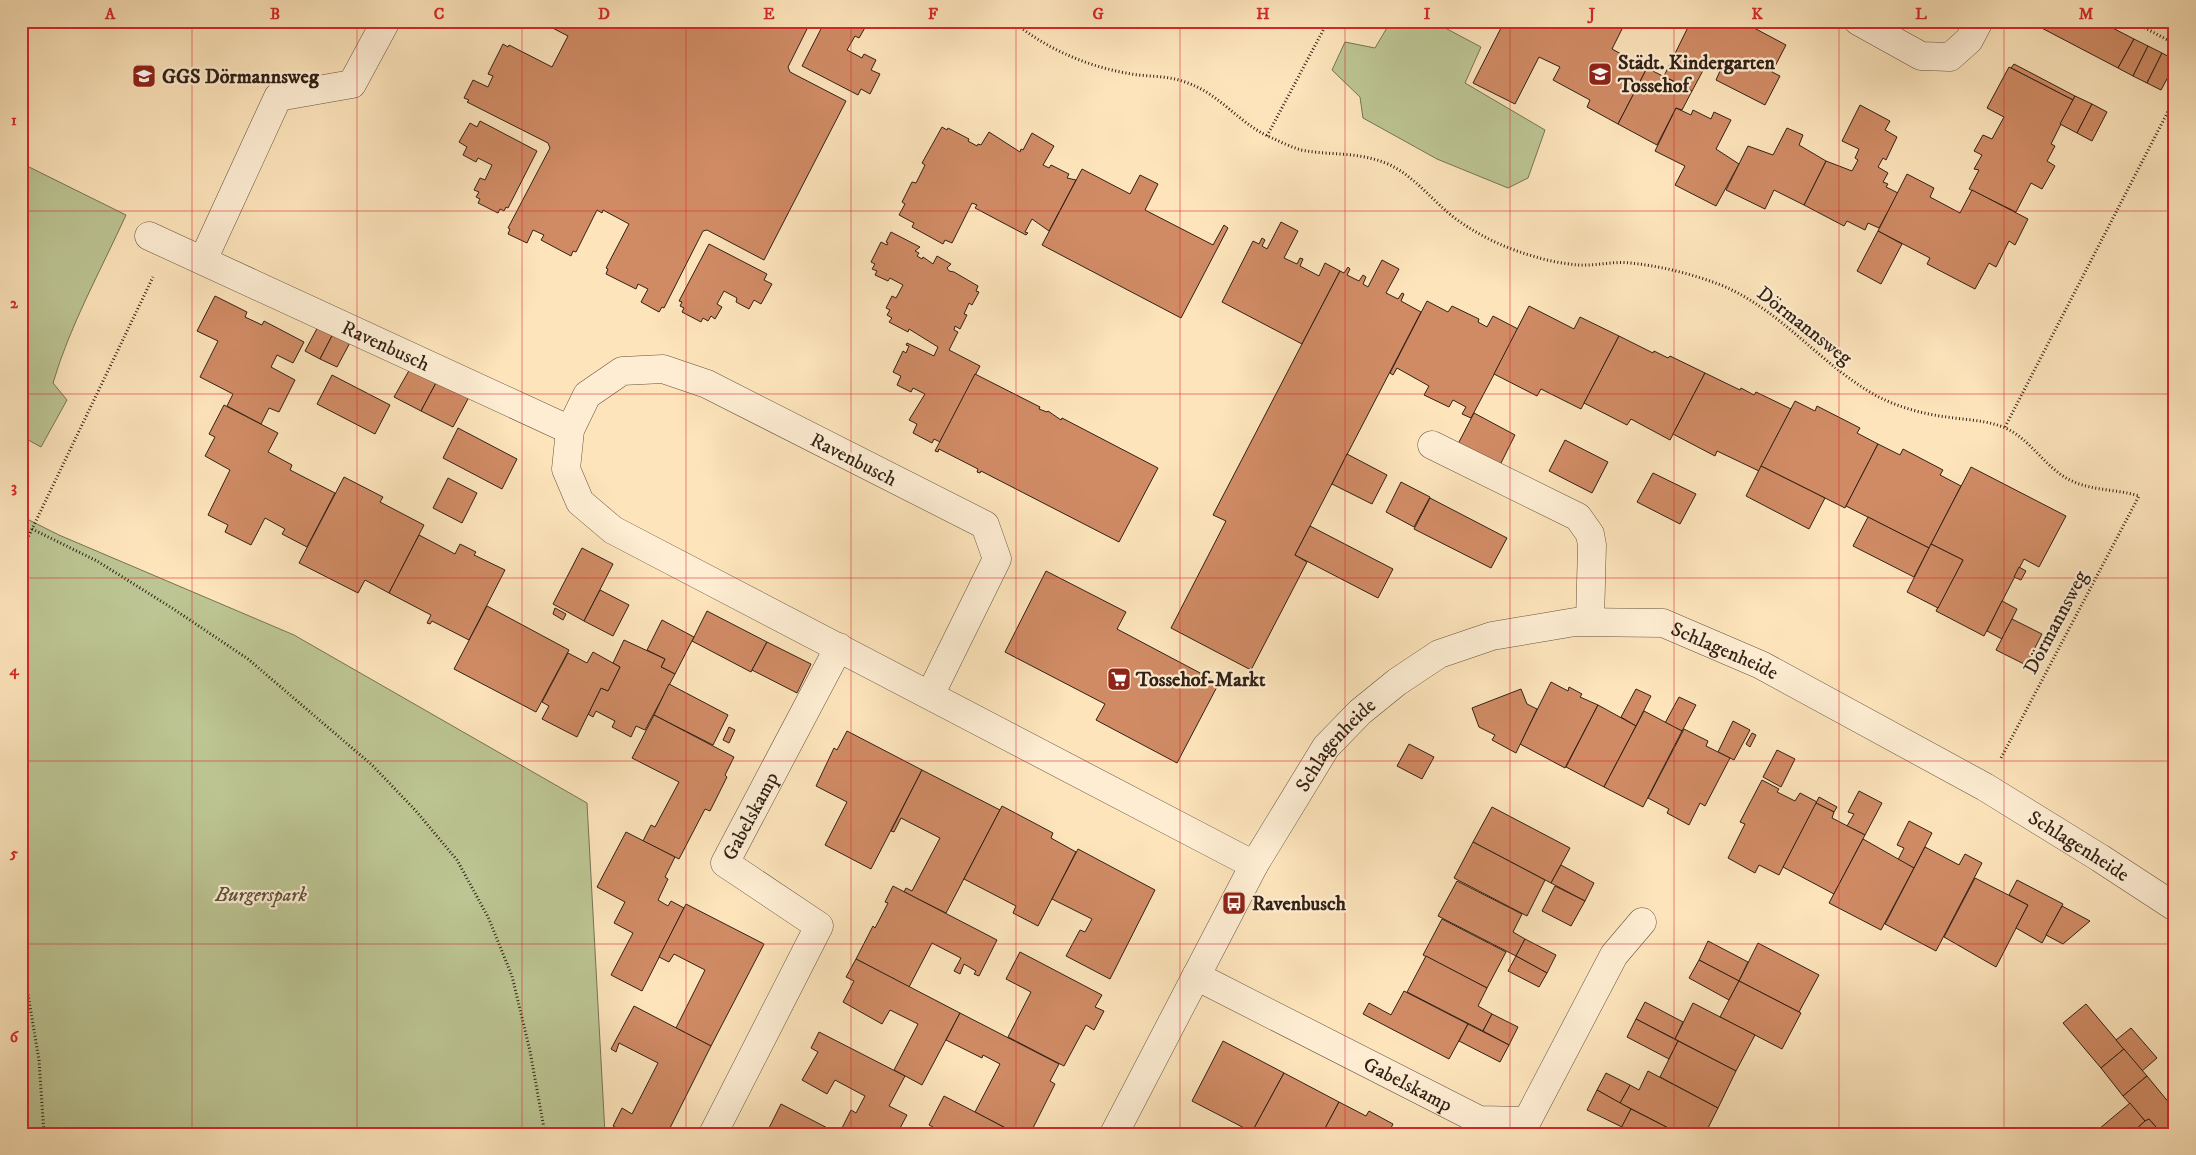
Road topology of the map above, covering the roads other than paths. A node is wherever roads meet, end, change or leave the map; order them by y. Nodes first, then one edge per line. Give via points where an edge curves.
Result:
1 (386, 21) edge
2 (1858, 21) edge
3 (1979, 21) edge
4 (159, 240) road end
5 (203, 260) junction
6 (570, 430) junction
7 (1432, 445) dead end
8 (1590, 621) junction
9 (839, 647) junction
10 (930, 695) junction
11 (1254, 864) junction
12 (2175, 907) edge
13 (1642, 922) dead end
14 (1196, 976) junction
15 (713, 1134) edge
16 (1114, 1134) edge

1 - 5 street via 352,84 278,97
2 - 3 street via 1921,56 1950,57 1969,40
4 - 5 street, Ravenbusch
5 - 6 street, Ravenbusch
6 - 9 street, Ravenbusch via 566,469 580,502 613,530
6 - 10 street, Ravenbusch via 587,395 622,371 663,369 708,384 985,525 997,559
7 - 8 street via 1578,516 1590,534 1592,545
8 - 11 street, Schlagenheide via 1492,636 1439,654 1397,682 1360,712 1326,747
8 - 12 street, Schlagenheide via 1663,623 1761,665 1985,787
9 - 10 street, Ravenbusch
9 - 15 street, Gabelskamp via 725,863 819,926
10 - 11 street, Ravenbusch
11 - 14 street
13 - 14 street, Gabelskamp via 1614,955 1527,1121 1479,1120
14 - 16 street

